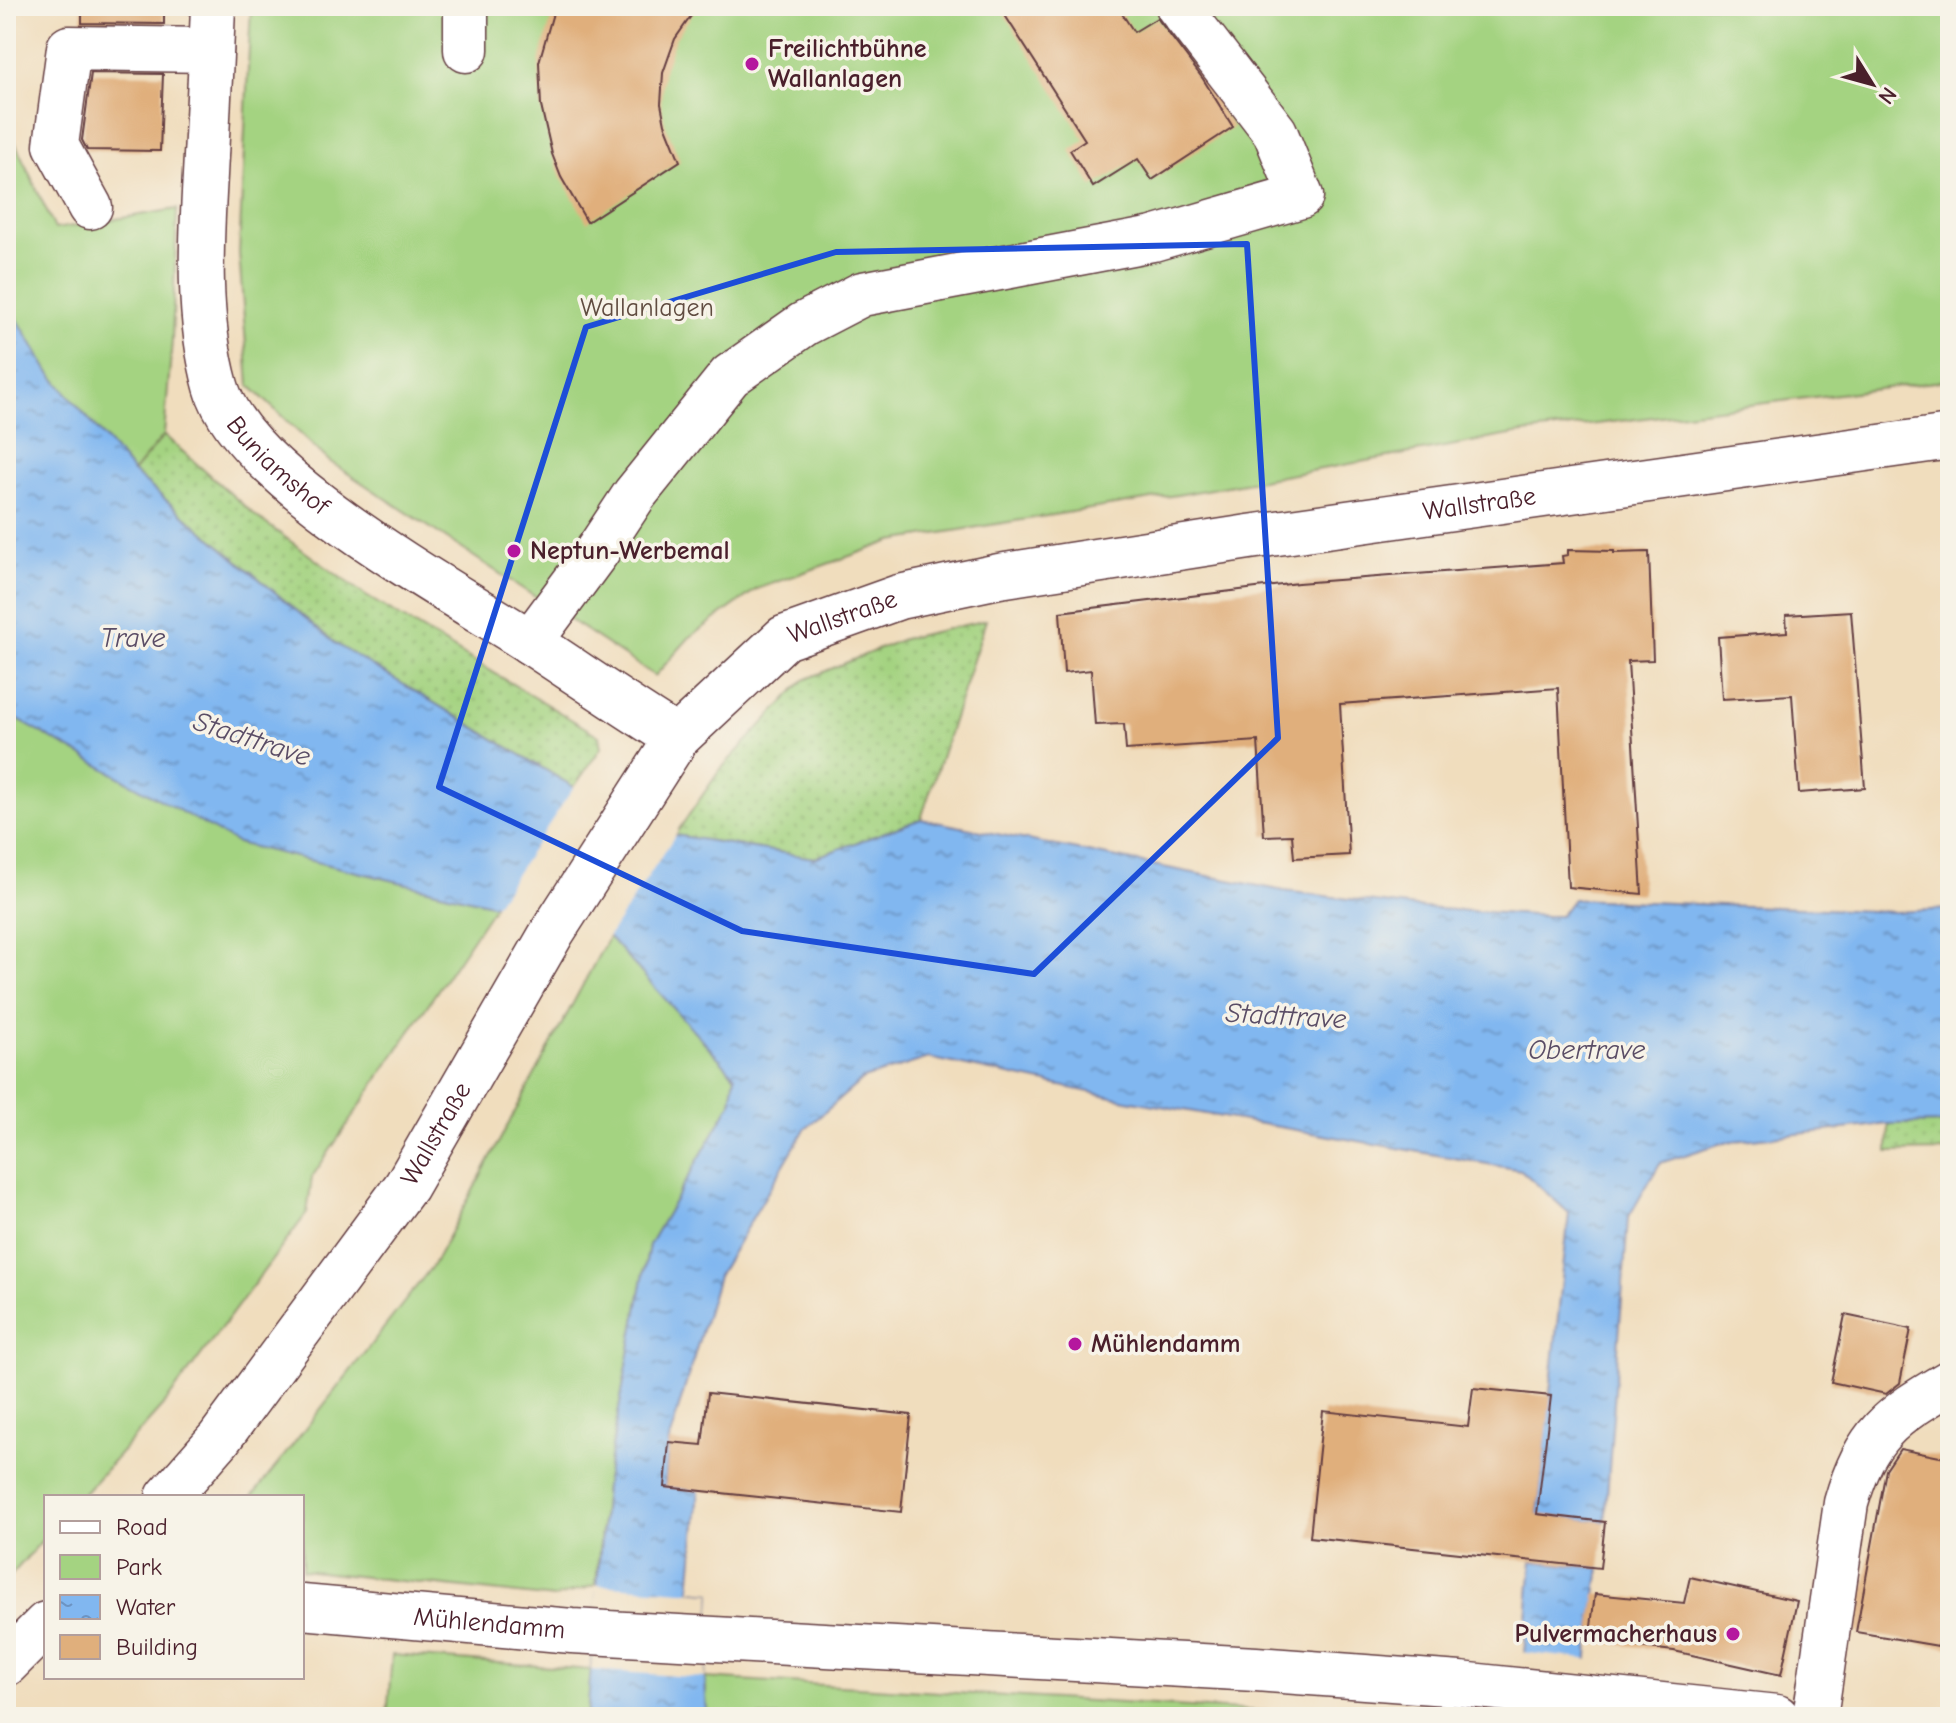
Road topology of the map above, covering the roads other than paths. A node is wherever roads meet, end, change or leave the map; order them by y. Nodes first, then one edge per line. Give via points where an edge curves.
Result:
1 (213, 6) edge
2 (466, 6) edge
3 (1178, 6) edge
4 (211, 50) junction
5 (466, 50) dead end
6 (90, 207) dead end
7 (1950, 437) edge
8 (530, 642) junction
9 (677, 738) junction
10 (1950, 1382) edge
11 (170, 1495) edge
12 (304, 1607) edge
13 (44, 1626) edge
14 (6, 1664) edge
15 (1777, 1717) edge
16 (1815, 1717) edge

1 - 4 main road, Buniamshof
2 - 5 main road
3 - 8 main road via 1275,132 1301,196 1153,239 862,294 804,324 730,376 635,494
4 - 6 main road via 69,48 56,145
4 - 8 main road, Buniamshof via 201,256 216,388 239,430 283,476 389,554
7 - 9 main road, Wallstraße via 1249,537 899,597 784,638
8 - 9 main road, Buniamshof
9 - 11 main road, Wallstraße via 553,931 406,1186 219,1439
10 - 16 main road via 1904,1408 1872,1441 1855,1472
12 - 15 main road, Mühlendamm via 593,1632 1256,1669
13 - 14 main road

